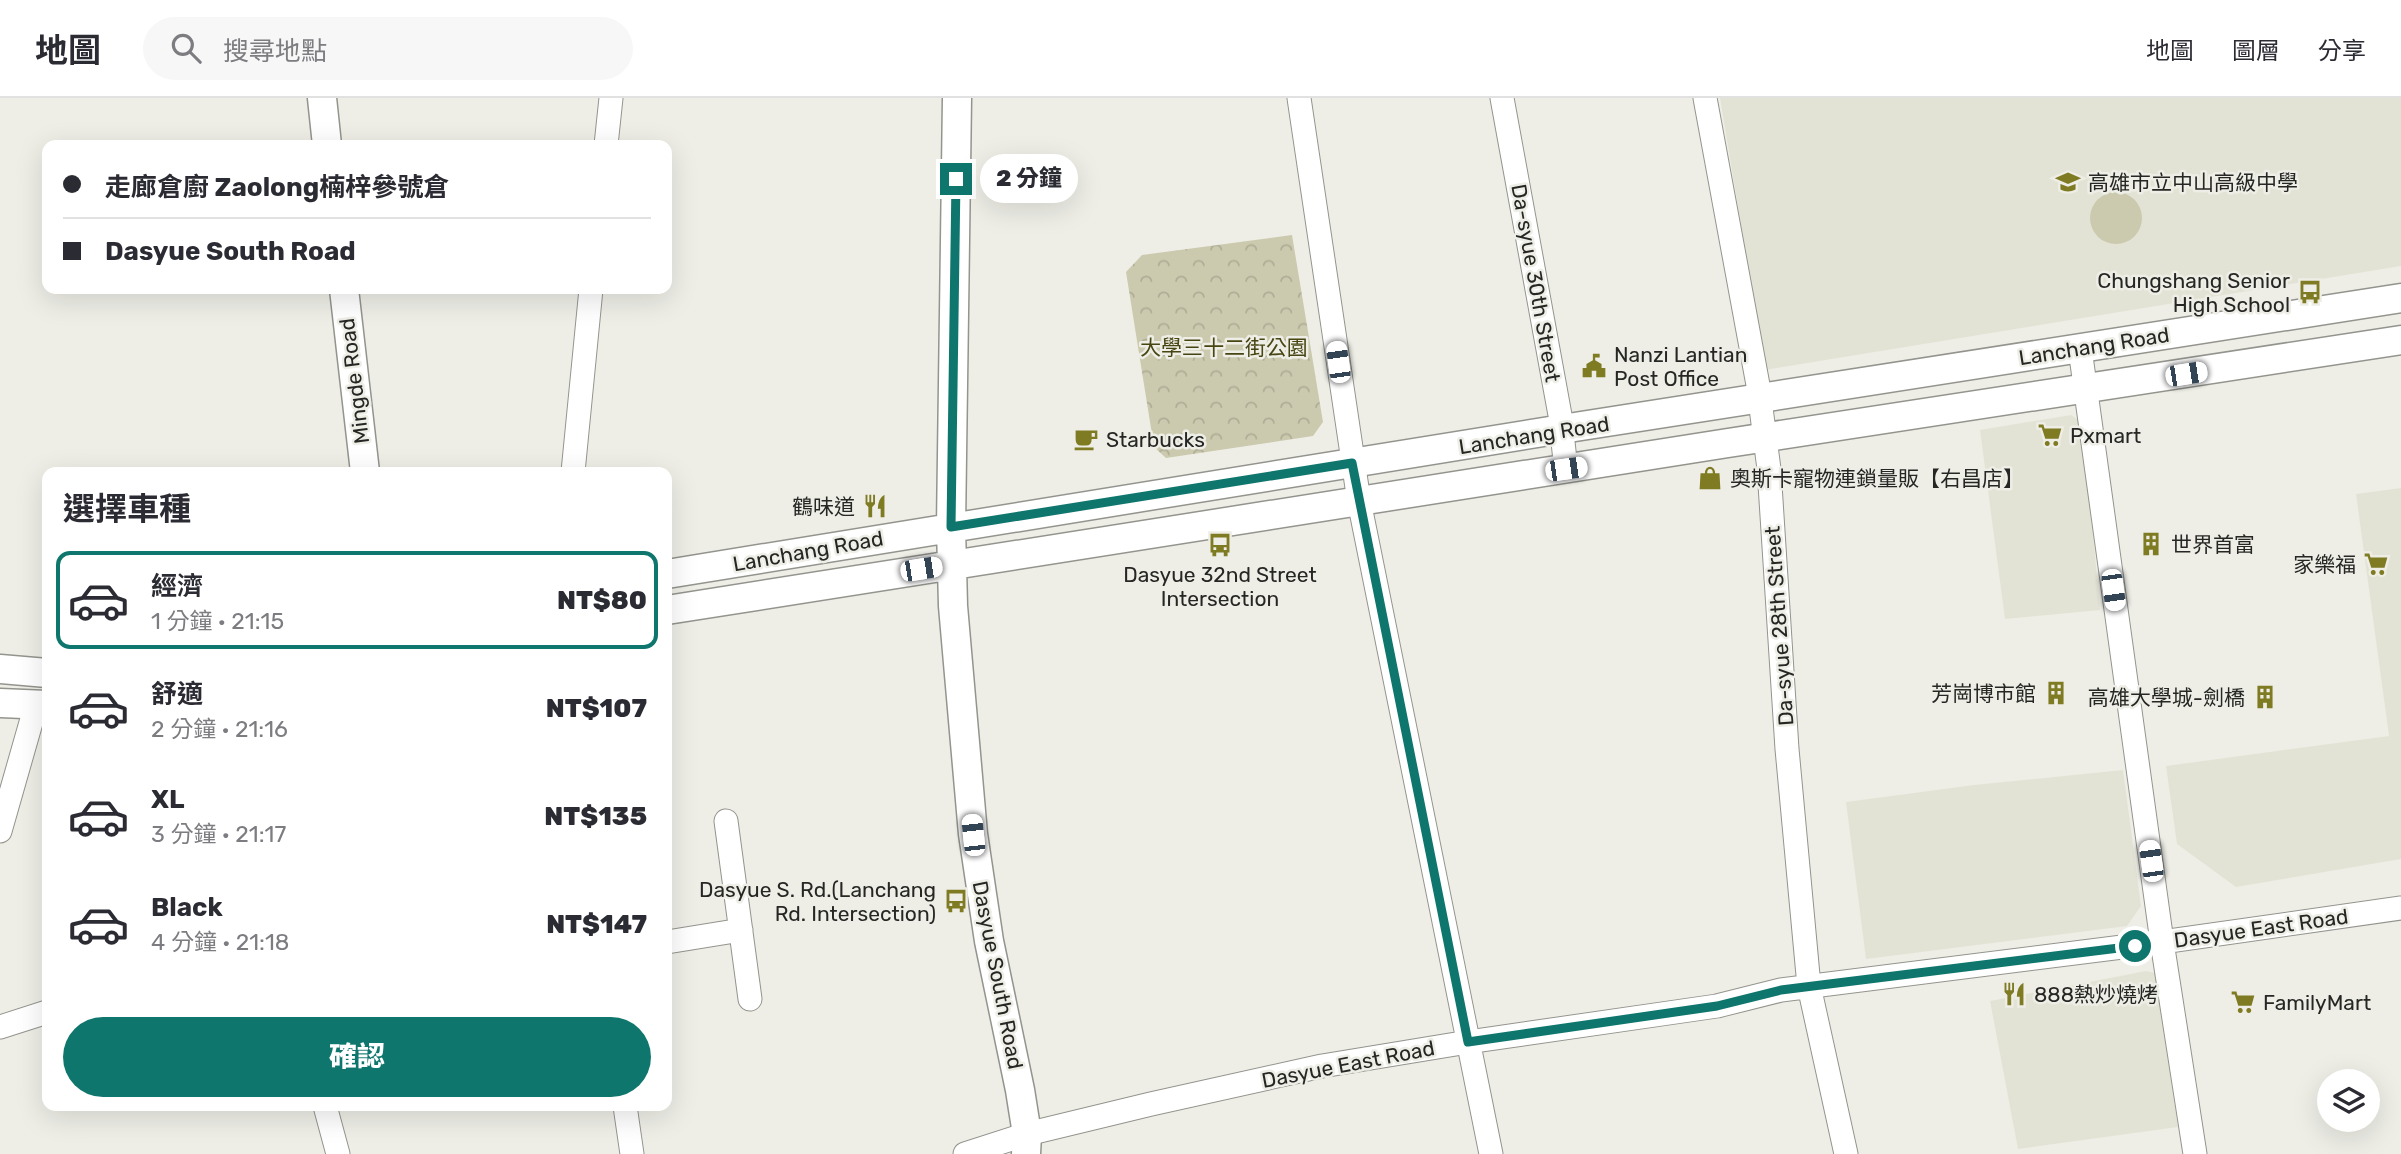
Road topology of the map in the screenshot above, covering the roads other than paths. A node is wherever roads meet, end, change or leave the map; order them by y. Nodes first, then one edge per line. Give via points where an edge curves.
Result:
1 (322, 98) edge
2 (611, 98) edge
3 (957, 98) edge
4 (1299, 98) edge
5 (1502, 98) edge
6 (1705, 98) edge
7 (326, 140) edge
8 (607, 140) edge
9 (345, 294) edge
10 (590, 294) edge
11 (2401, 298) edge
12 (2401, 340) edge
13 (2080, 349) junction
14 (2085, 389) junction
15 (1760, 398) junction
16 (1562, 429) junction
17 (1765, 438) junction
18 (1352, 463) junction
19 (364, 467) edge
20 (573, 467) edge
21 (1566, 469) junction
22 (1359, 501) junction
23 (951, 527) junction
24 (953, 564) junction
25 (672, 573) edge
26 (672, 609) edge
27 (0, 669) edge
28 (42, 673) edge
29 (0, 703) edge
30 (42, 705) edge
31 (726, 821) dead end
32 (0, 831) edge
33 (2401, 908) edge
34 (741, 930) junction
35 (672, 941) edge
36 (2162, 942) junction
37 (1809, 986) junction
38 (750, 999) dead end
39 (42, 1014) edge
40 (0, 1027) edge
41 (1468, 1042) junction
42 (326, 1111) edge
43 (626, 1111) edge
44 (1030, 1147) edge
45 (338, 1154) edge
46 (632, 1154) edge
47 (965, 1154) edge
48 (1490, 1154) edge
49 (1846, 1154) edge
50 (2195, 1154) edge

1 - 7 street
2 - 8 street
3 - 23 street
4 - 18 street
5 - 16 street, Da-syue 30th Street
6 - 15 street, Da-syue 28th Street
9 - 19 street, Mingde Road
10 - 20 street
11 - 13 street, Lanchang Road
12 - 14 street, Lanchang Road
13 - 14 street
13 - 15 street, Lanchang Road
14 - 17 street, Lanchang Road
14 - 36 street
15 - 16 street, Lanchang Road
15 - 17 street, Da-syue 28th Street
16 - 18 street, Lanchang Road
16 - 21 street, Da-syue 30th Street
17 - 21 street, Lanchang Road
17 - 37 street, Da-syue 28th Street
18 - 22 street
18 - 23 street, Lanchang Road
21 - 22 street, Lanchang Road
22 - 24 street, Lanchang Road
22 - 41 street
23 - 24 street, Dasyue South Road
23 - 25 street, Lanchang Road
24 - 26 street, Lanchang Road
24 - 44 street, Dasyue South Road via 973,835
27 - 28 street
29 - 30 street
30 - 32 street
31 - 34 street
33 - 36 street, Dasyue East Road
34 - 35 street
34 - 38 street
36 - 37 street, Dasyue East Road
36 - 50 street
37 - 41 street, Dasyue East Road via 1717,1006
37 - 49 street, Da-syue 28th Street
39 - 40 street
41 - 44 street, Dasyue East Road via 1322,1066
41 - 48 street
42 - 45 street
43 - 46 street
44 - 47 street, Dasyue East Road

